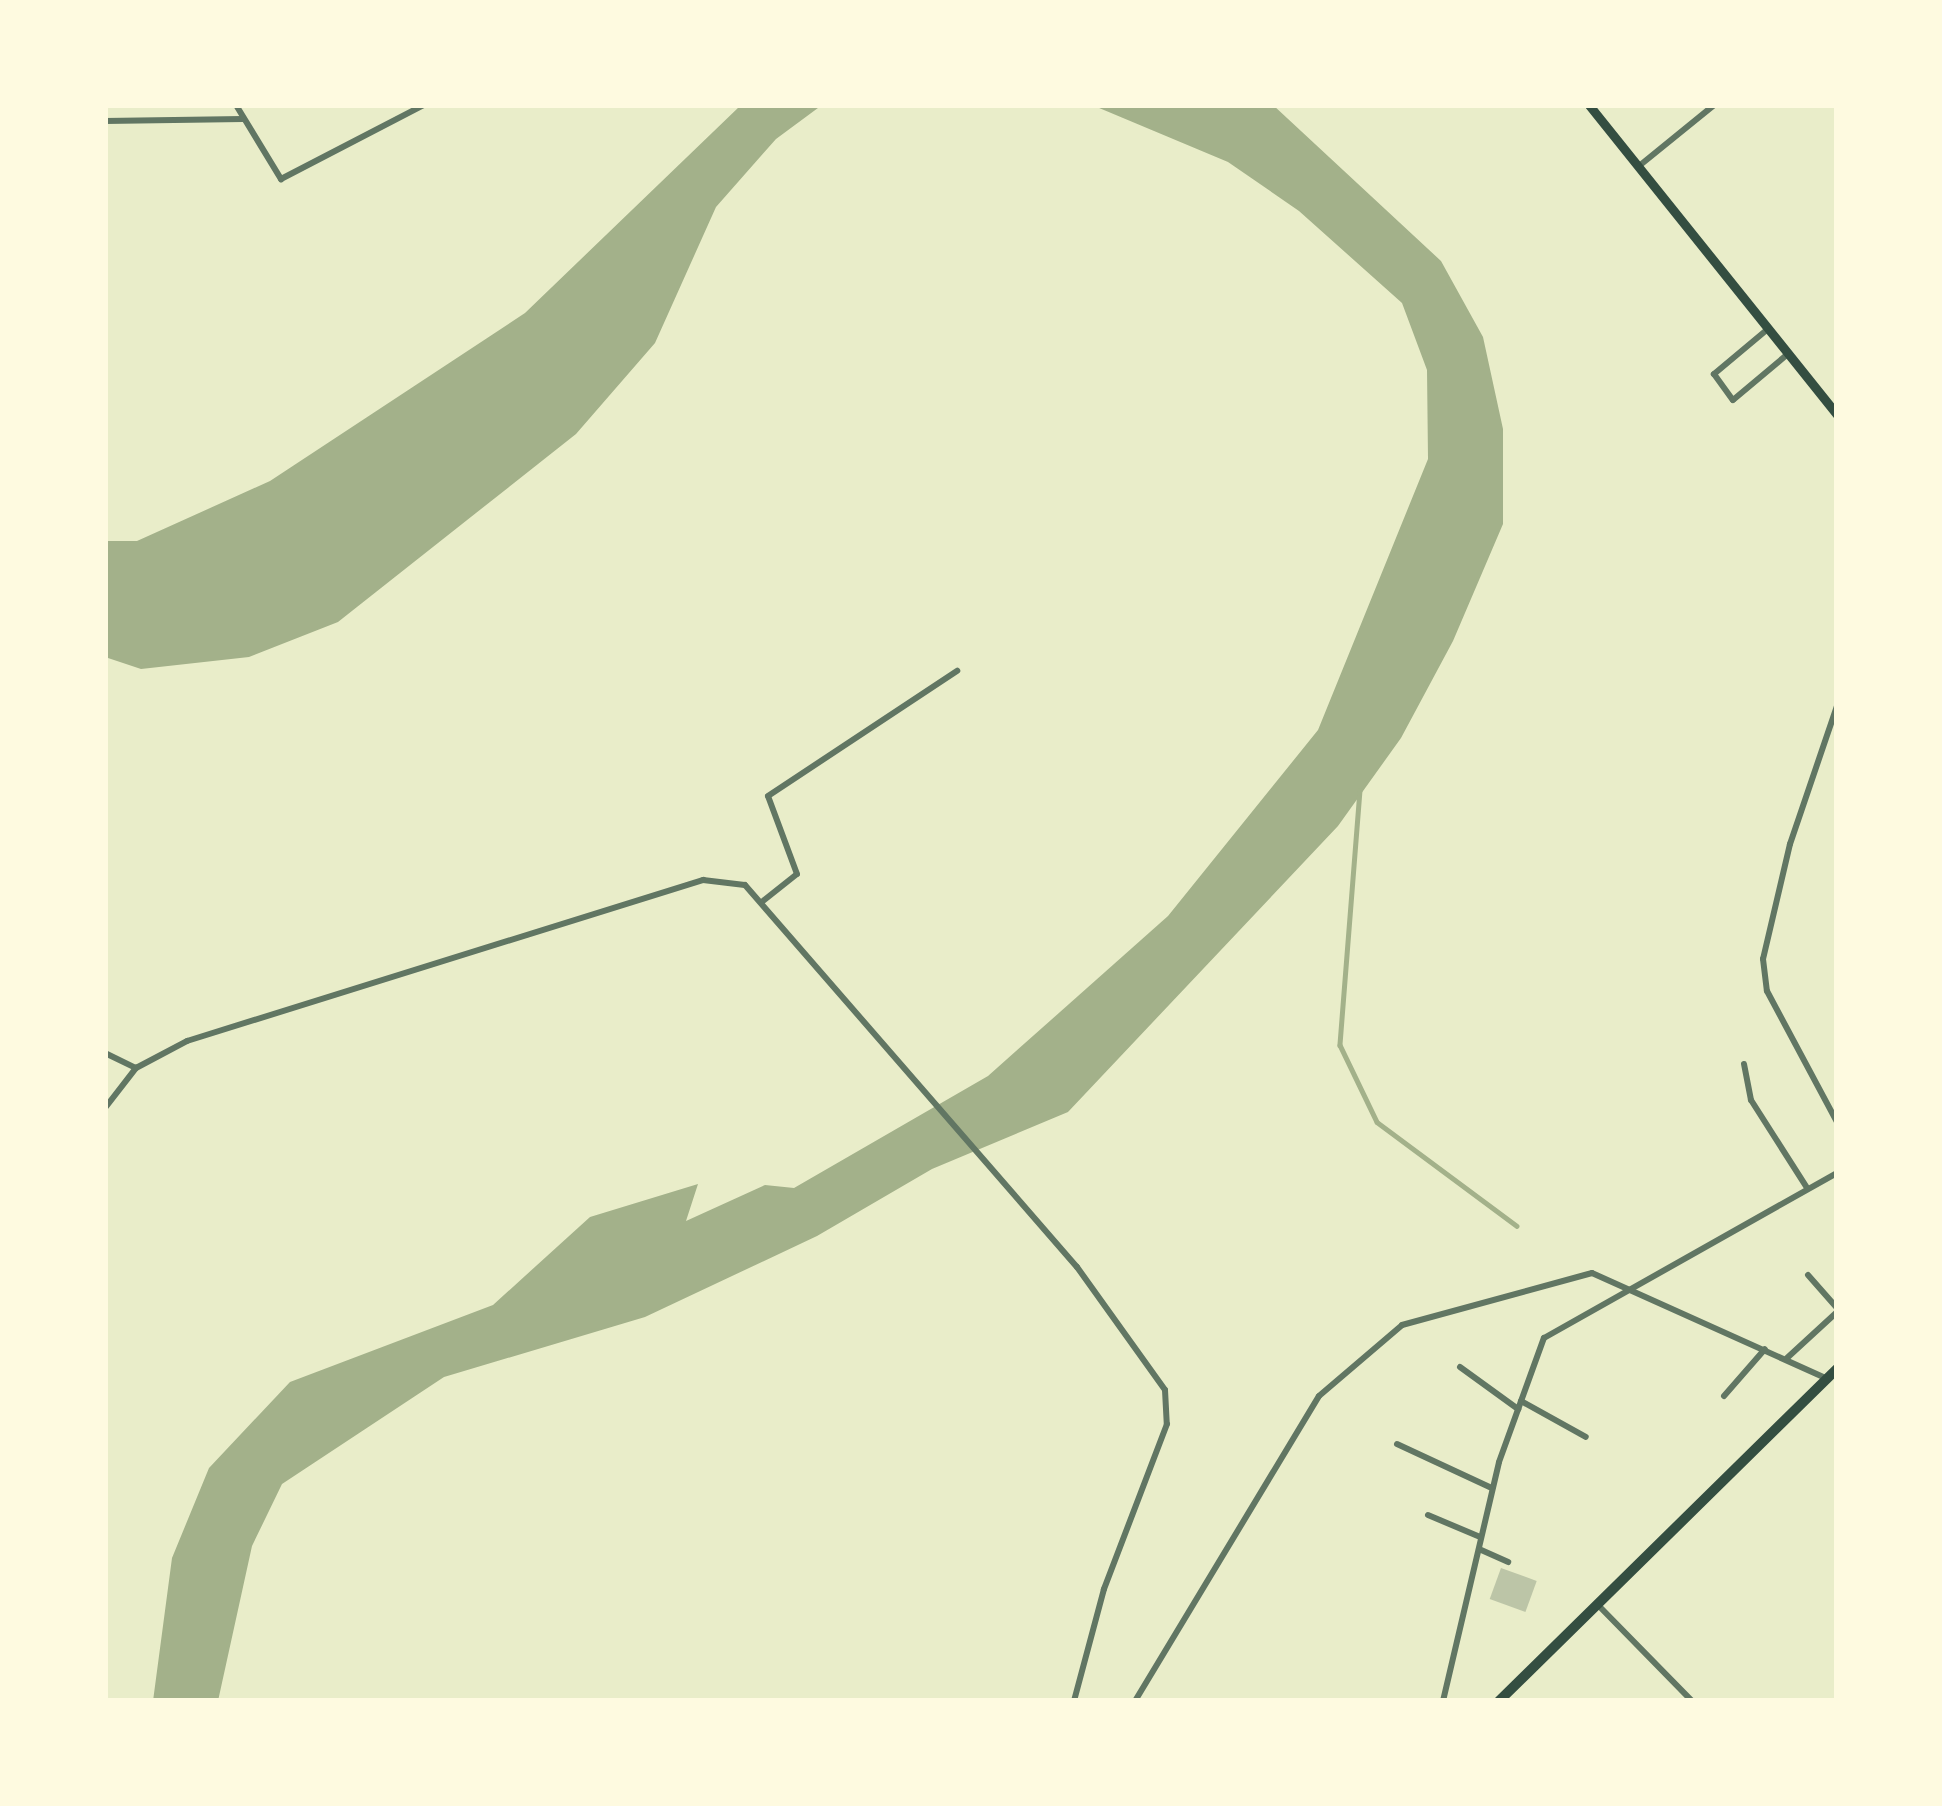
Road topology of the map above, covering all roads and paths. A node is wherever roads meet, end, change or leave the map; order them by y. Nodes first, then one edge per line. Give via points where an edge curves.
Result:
1 (236, 105) edge
2 (424, 105) edge
3 (1589, 105) edge
4 (1714, 105) edge
5 (243, 119) junction
6 (105, 121) edge
7 (1639, 166) junction
8 (1769, 328) junction
9 (1789, 353) junction
10 (1837, 415) edge
11 (957, 671) dead end
12 (1837, 706) edge
13 (764, 901) junction
14 (105, 1053) edge
15 (1744, 1064) dead end
16 (136, 1068) junction
17 (105, 1108) edge
18 (1837, 1123) edge
19 (1837, 1173) edge
20 (1807, 1188) junction
21 (1808, 1275) dead end
22 (1641, 1290) junction
23 (1837, 1310) edge
24 (1765, 1349) junction
25 (1786, 1359) junction
26 (1460, 1367) dead end
27 (1834, 1374) edge
28 (1724, 1396) dead end
29 (1520, 1405) junction
30 (1586, 1437) dead end
31 (1397, 1444) dead end
32 (1492, 1488) junction
33 (1428, 1515) dead end
34 (1480, 1537) junction
35 (1477, 1548) junction
36 (1508, 1562) dead end
37 (1597, 1604) junction
38 (1074, 1701) edge
39 (1135, 1701) edge
40 (1443, 1701) edge
41 (1499, 1701) edge
42 (1692, 1701) edge

1 - 5 street
2 - 5 street via 281,179
3 - 7 main road
4 - 7 street
5 - 6 street
7 - 8 main road
8 - 9 main road
8 - 9 street via 1714,374 1733,400
9 - 10 main road
11 - 13 street via 768,796 797,874
12 - 18 street via 1790,844 1763,959 1767,991
13 - 16 street via 732,878 703,880 187,1041
13 - 38 street via 1155,1367 1167,1424 1104,1588
14 - 16 street
15 - 20 street via 1750,1100
16 - 17 street
19 - 20 street
20 - 22 street
21 - 23 street
22 - 24 street
22 - 29 street via 1544,1338
22 - 39 street via 1592,1273 1573,1275 1441,1311 1379,1340 1319,1396
23 - 25 street
24 - 25 street
24 - 28 street
25 - 27 street
26 - 29 street
27 - 37 highway
29 - 30 street
29 - 32 street
31 - 32 street
32 - 34 street
33 - 34 street
34 - 35 street
35 - 36 street
35 - 40 street
37 - 41 highway
37 - 42 street

